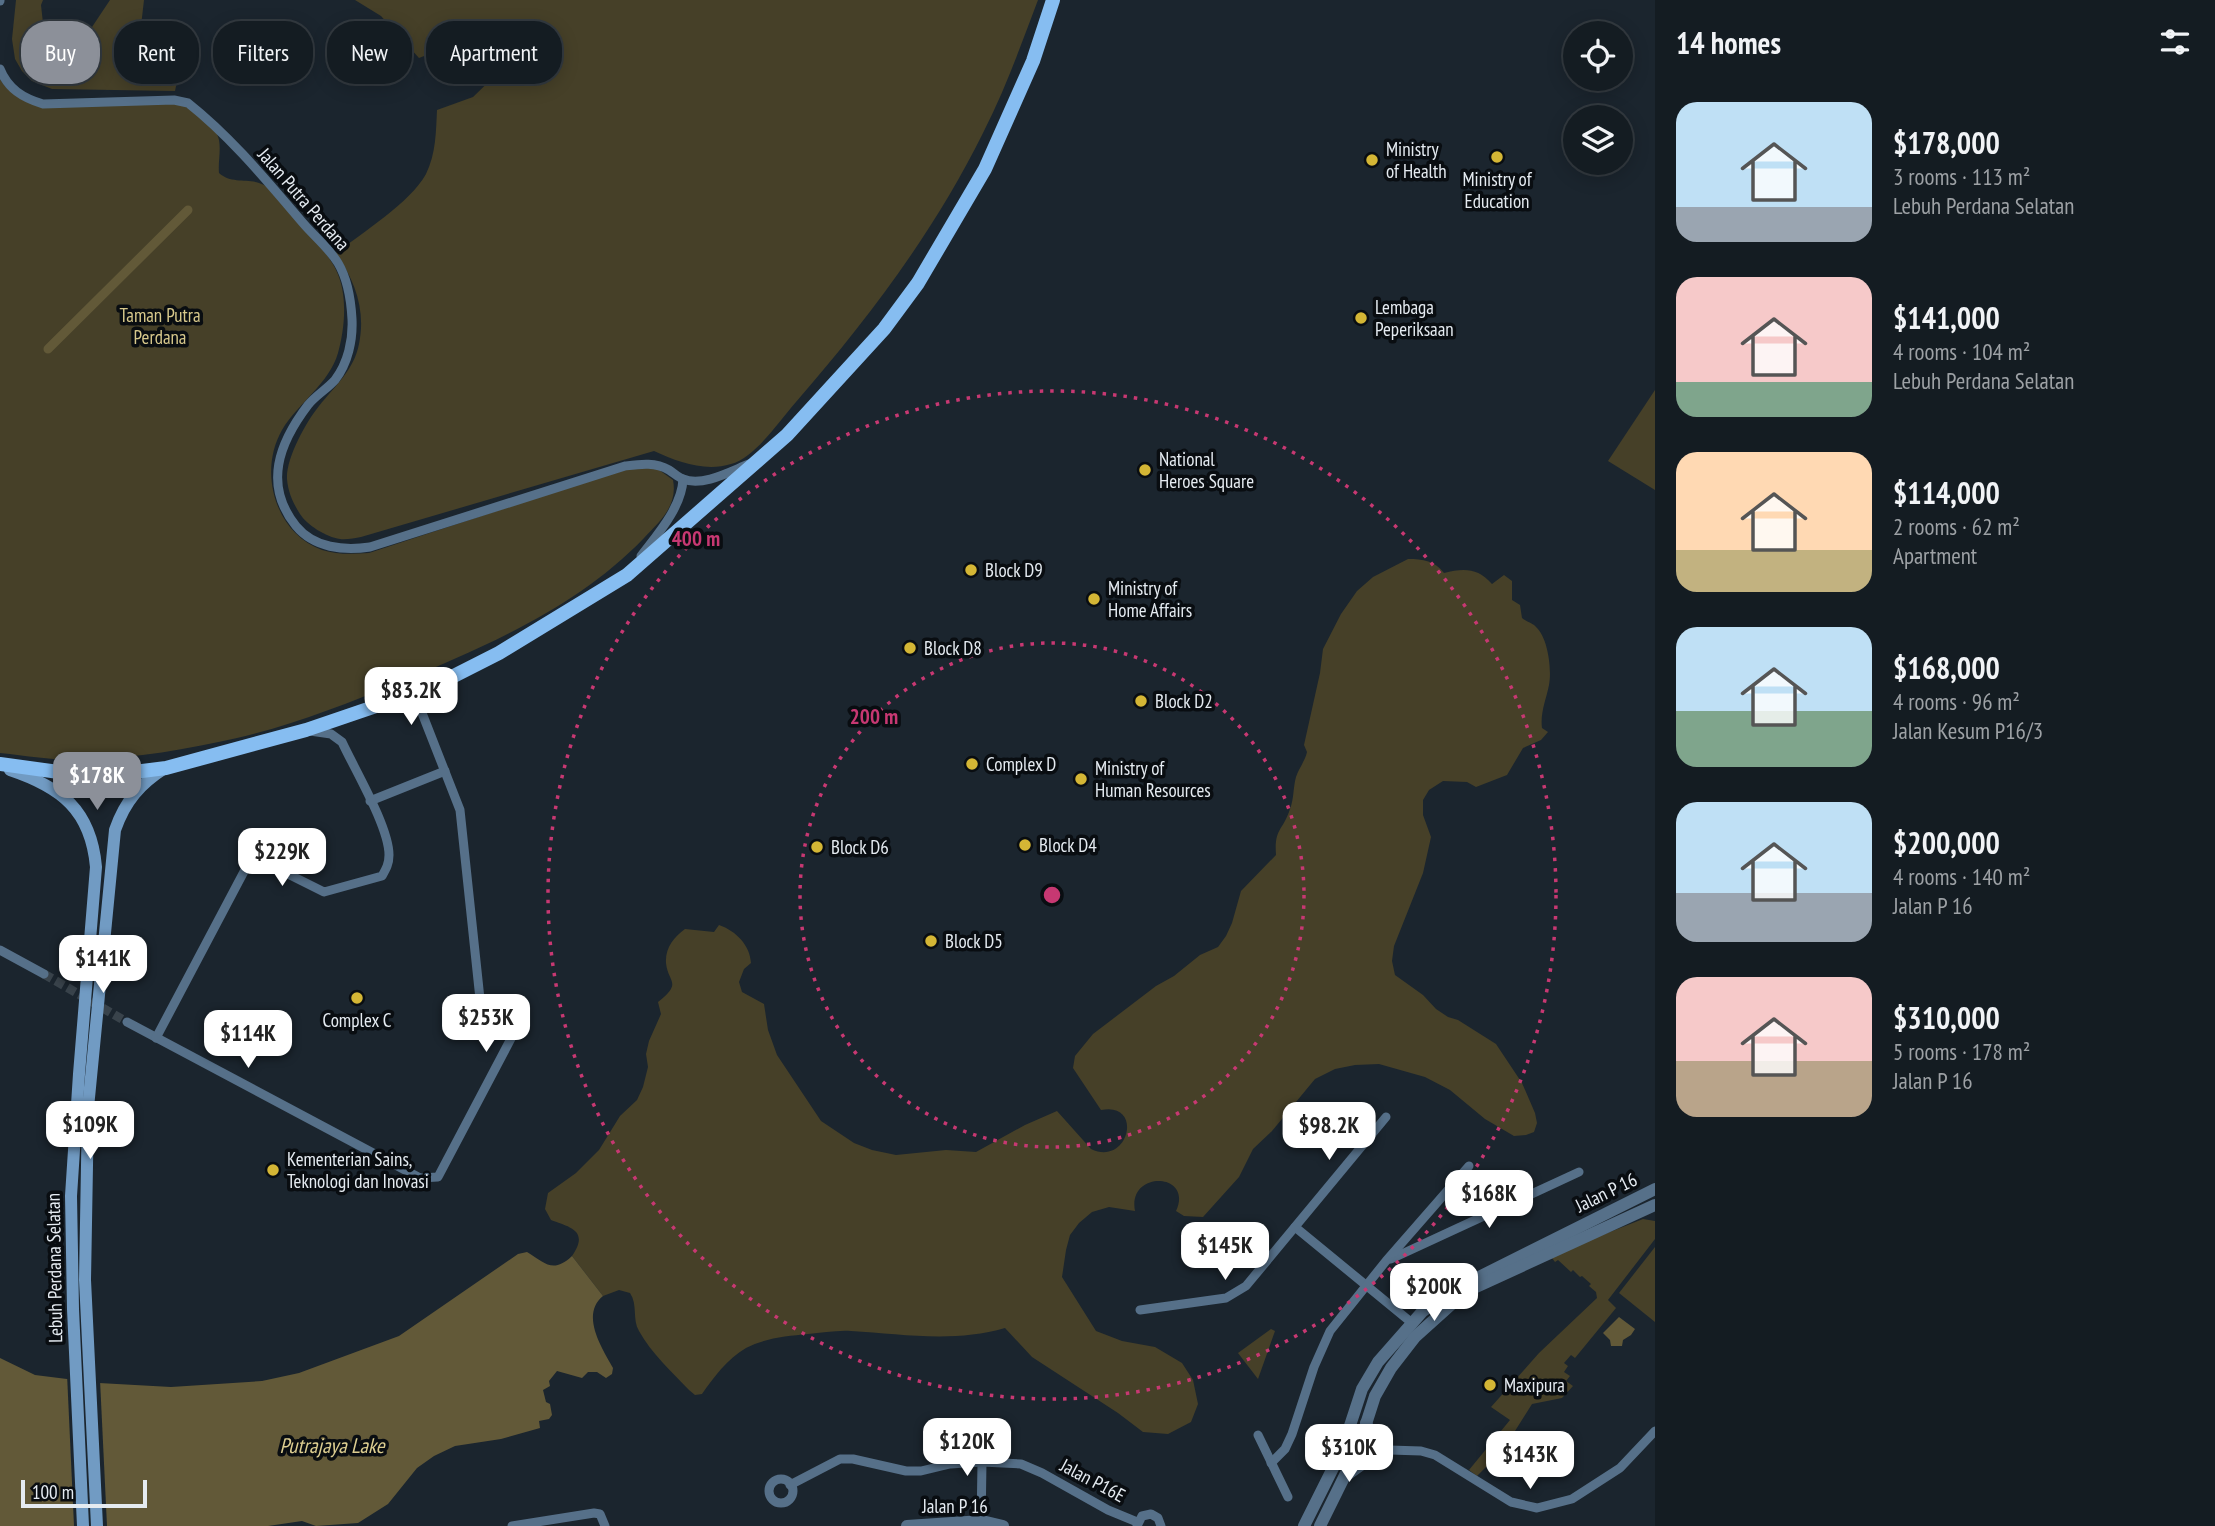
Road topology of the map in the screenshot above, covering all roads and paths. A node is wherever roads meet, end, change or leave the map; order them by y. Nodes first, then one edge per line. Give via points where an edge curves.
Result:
1 (1053, 0) edge
2 (0, 69) edge
3 (760, 459) junction
4 (683, 479) junction
5 (627, 575) junction
6 (432, 687) junction
7 (306, 730) junction
8 (0, 765) edge
9 (166, 768) junction
10 (445, 771) junction
11 (370, 801) junction
12 (0, 950) edge
13 (44, 974) tunnel mouth
14 (127, 1023) tunnel mouth
15 (156, 1038) junction
16 (1386, 1117) dead end
17 (1469, 1166) dead end
18 (1579, 1172) dead end
19 (1652, 1202) edge
20 (1295, 1227) junction
21 (1386, 1261) junction
22 (1366, 1285) junction
23 (80, 1310) junction
24 (1140, 1310) dead end
25 (1412, 1323) junction
26 (1362, 1389) junction
27 (1366, 1423) junction
28 (1655, 1432) edge
29 (1258, 1435) dead end
30 (1358, 1449) junction
31 (1386, 1451) junction
32 (982, 1462) junction
33 (1271, 1463) junction
34 (1345, 1477) junction
35 (790, 1485) dead end
36 (1321, 1495) junction
37 (1288, 1497) dead end
38 (981, 1524) edge
39 (1137, 1524) edge
40 (519, 1525) edge
41 (83, 1526) edge
42 (97, 1526) edge
43 (605, 1526) edge
44 (907, 1526) edge
45 (1003, 1526) edge
46 (1161, 1526) edge
47 (1304, 1526) edge
48 (1320, 1526) edge

1 - 3 main road via 1033,61 985,169 918,283 884,329
2 - 4 street, Jalan Putra Perdana via 13,89 43,104 188,103 260,173 338,263 348,295 352,341 335,380 309,403 284,442 277,478 291,520 314,541 350,550 370,547 625,466 651,464
3 - 4 street via 704,480
3 - 5 main road
4 - 5 street via 669,517
5 - 6 main road via 499,653
6 - 7 main road
6 - 10 street via 422,702 422,713
7 - 9 main road
7 - 11 street via 331,734 342,742
8 - 9 main road via 94,775
8 - 23 main road, Lebuh Perdana Selatan via 59,792 79,814 94,848 71,1196
9 - 23 main road, Lebuh Perdana Selatan via 126,803 115,830 88,1108
10 - 11 street
10 - 15 street via 460,810 480,999 507,1015 515,1031 438,1177 420,1178
11 - 15 street via 389,853 382,876 324,892 253,860
12 - 13 street
14 - 15 street
16 - 20 street
17 - 21 street
18 - 21 street
19 - 25 street, Jalan P 16 via 1451,1291
19 - 27 street, Jalan P 16 via 1452,1302 1391,1368
20 - 22 street
20 - 24 street via 1235,1294
21 - 22 street
22 - 25 street
22 - 33 street via 1330,1331 1292,1434
23 - 41 main road, Lebuh Perdana Selatan
23 - 42 main road, Lebuh Perdana Selatan
25 - 26 street, Jalan P 16 via 1378,1362
26 - 30 street via 1354,1437
26 - 36 street, Jalan P 16
27 - 30 street, Jalan P 16
27 - 31 street via 1373,1440
28 - 31 street via 1620,1468 1572,1499 1537,1508 1511,1502 1435,1455
29 - 33 street
30 - 31 street
30 - 34 street, Jalan P 16
30 - 36 street
31 - 34 street
32 - 35 street, Jalan P16E via 906,1471 840,1459
32 - 38 street
32 - 39 street, Jalan P16E via 1021,1464
33 - 37 street
34 - 48 street, Jalan P 16
36 - 47 street, Jalan P 16
38 - 44 street, Jalan P 16
38 - 45 street, Jalan P 16
39 - 46 street, Jalan P16E via 1151,1514
40 - 43 street via 600,1514

